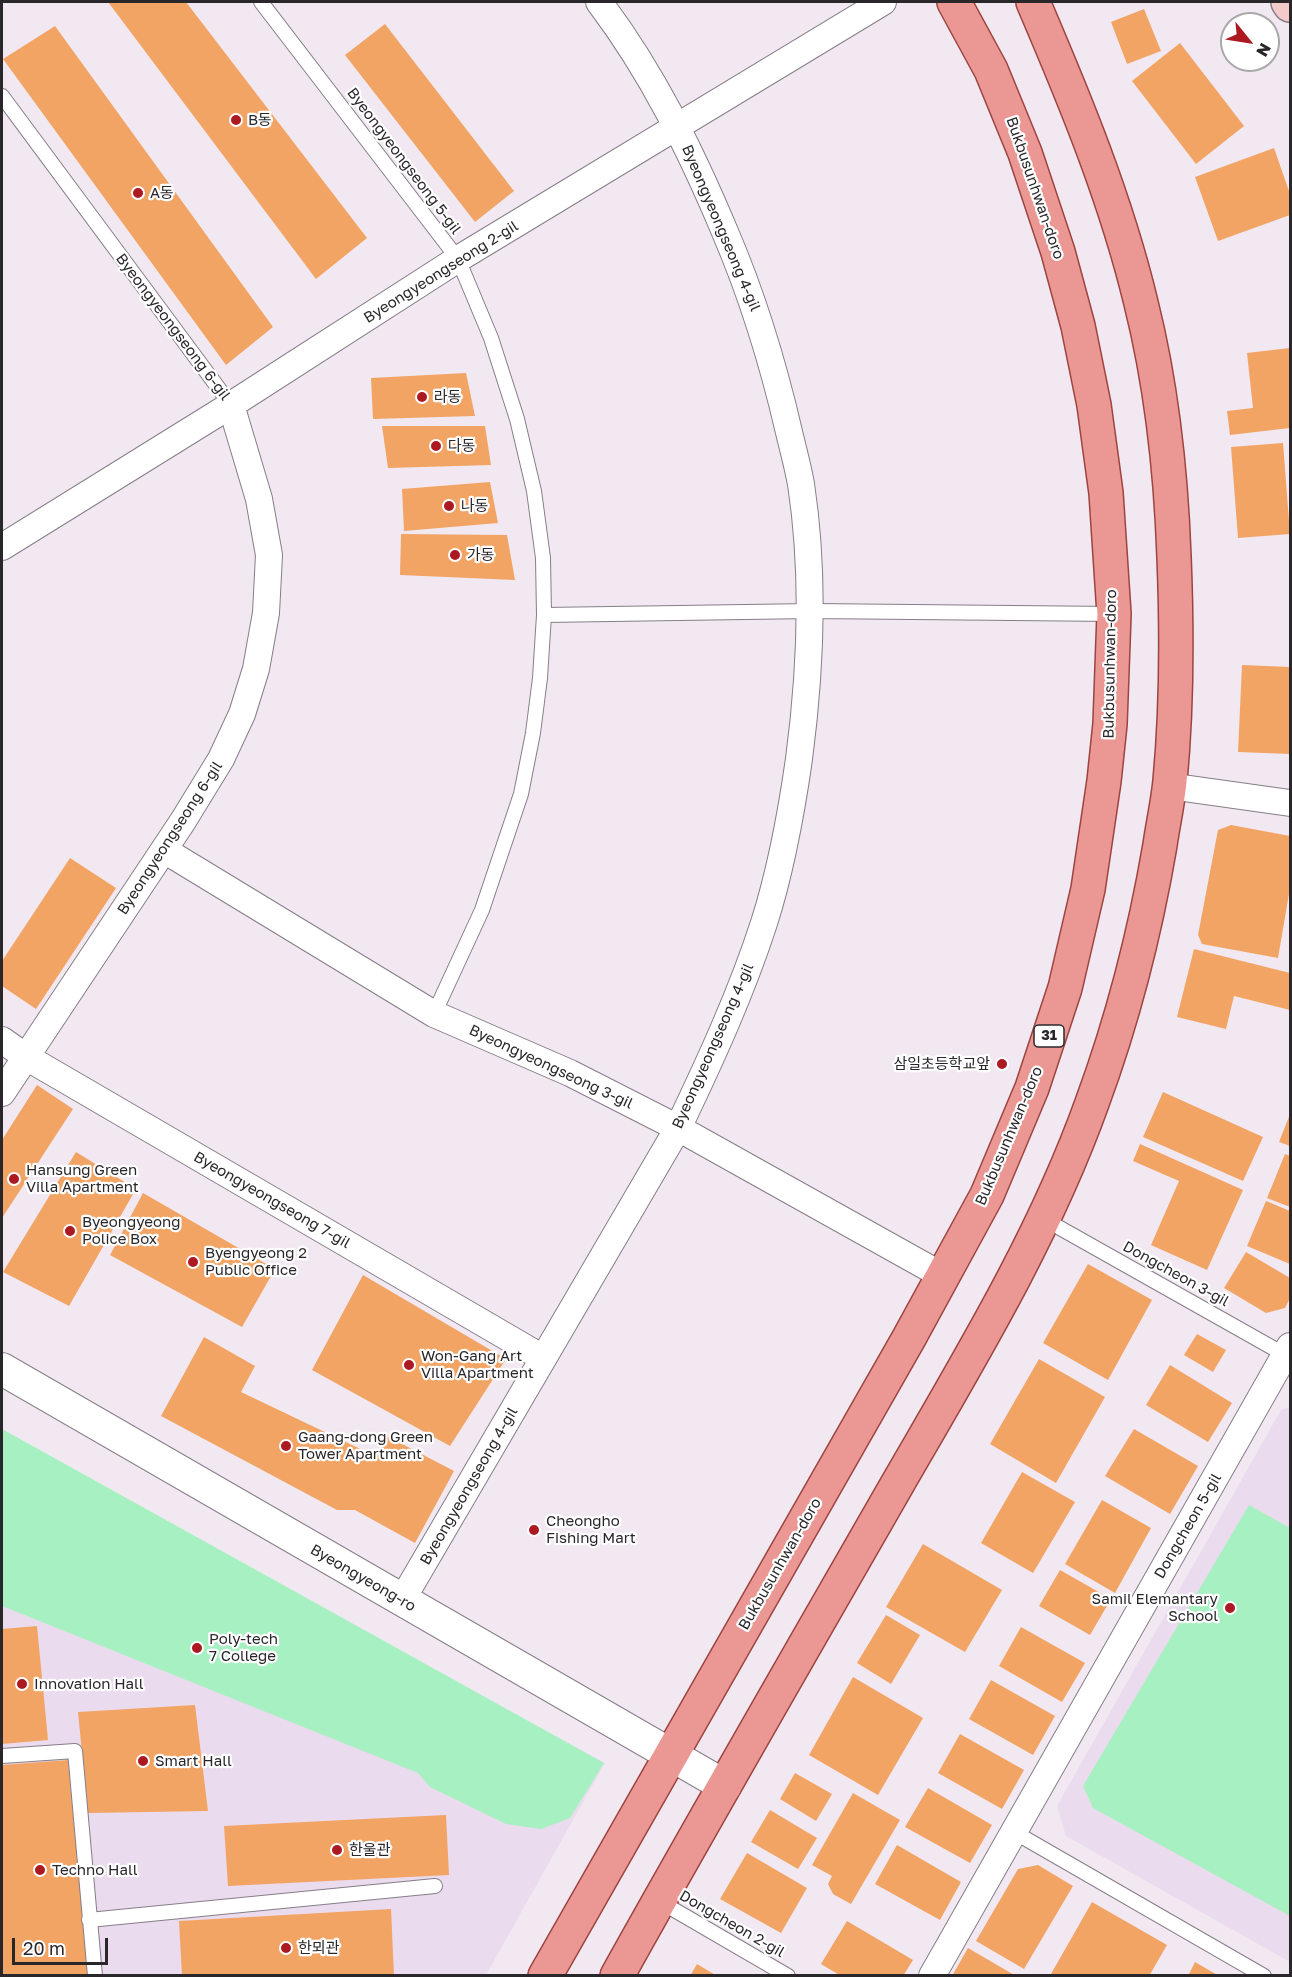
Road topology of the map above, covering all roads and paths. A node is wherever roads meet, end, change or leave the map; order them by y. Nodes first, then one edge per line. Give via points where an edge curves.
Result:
1 (261, 2) edge
2 (599, 2) edge
3 (883, 2) edge
4 (954, 2) edge
5 (1033, 2) edge
6 (2, 96) edge
7 (678, 127) junction
8 (459, 259) junction
9 (231, 405) junction
10 (2, 547) edge
11 (812, 611) junction
12 (1114, 614) junction
13 (544, 615) junction
14 (1169, 786) junction
15 (1290, 803) edge
16 (164, 850) junction
17 (434, 1014) junction
18 (2, 1040) edge
19 (26, 1057) junction
20 (2, 1093) edge
21 (678, 1128) junction
22 (1044, 1219) junction
23 (943, 1276) junction
24 (1289, 1353) edge
25 (543, 1358) junction
26 (2, 1369) edge
27 (402, 1600) junction
28 (670, 1755) junction
29 (2, 1756) edge
30 (725, 1786) junction
31 (1014, 1832) junction
32 (435, 1886) dead end
33 (659, 1901) junction
34 (89, 1920) junction
35 (95, 1976) edge
36 (545, 1976) edge
37 (617, 1976) edge
38 (788, 1976) edge
39 (932, 1976) edge
40 (1264, 1976) edge

1 - 8 lane, Byeongyeongseong 5-gil
2 - 7 street, Byeongyeongseong 4-gil via 622,32
3 - 7 street, Byeongyeongseong 2-gil
4 - 12 main road, Bukbusunhwan-doro / 31 via 991,70 1025,153 1078,326 1106,494
5 - 14 main road via 1083,119 1121,228 1159,384 1171,485 1176,609
6 - 9 lane, Byeongyeongseong 6-gil
7 - 8 street, Byeongyeongseong 2-gil
7 - 11 street, Byeongyeongseong 4-gil via 745,279 769,348 801,483
8 - 9 street, Byeongyeongseong 2-gil
8 - 13 lane, Byeongyeongseong 5-gil via 491,338 517,419 534,491 543,558
9 - 10 street, Byeongyeongseong 2-gil
9 - 16 street, Byeongyeongseong 6-gil via 259,499 268,555 266,613 256,669 242,714 221,759
11 - 12 lane
11 - 13 lane
11 - 21 street, Byeongyeongseong 4-gil via 805,716 790,823 764,922 735,1002
12 - 23 main road, Bukbusunhwan-doro / 31 via 1104,781 1088,889 1065,988 1032,1088 987,1195
13 - 17 lane, Byeongyeongseong 5-gil via 533,733 521,794 483,910
14 - 15 street
14 - 22 main road via 1152,892 1125,1007 1091,1106
16 - 17 street, Byeongyeongseong 3-gil
16 - 19 street, Byeongyeongseong 6-gil
17 - 21 street, Byeongyeongseong 3-gil via 570,1073
18 - 19 street, Byeongyeongseong 7-gil
19 - 20 street, Byeongyeongseong 6-gil
19 - 25 street, Byeongyeongseong 7-gil
21 - 23 street, Byeongyeongseong 3-gil
21 - 25 street, Byeongyeongseong 4-gil
22 - 24 lane, Dongcheon 3-gil
22 - 30 main road via 963,1370
23 - 28 main road, Bukbusunhwan-doro / 31
24 - 31 street, Dongcheon 5-gil
25 - 27 street, Byeongyeongseong 4-gil
26 - 27 street, Byeongyeong-ro
27 - 28 street, Byeongyeong-ro
28 - 30 street, Byeongyeong-ro
28 - 36 main road, Bukbusunhwan-doro / 31
29 - 34 lane via 75,1751
30 - 33 main road
31 - 39 street, Dongcheon 5-gil
31 - 40 lane
32 - 34 lane
33 - 37 main road
33 - 38 lane, Dongcheon 2-gil
34 - 35 lane

